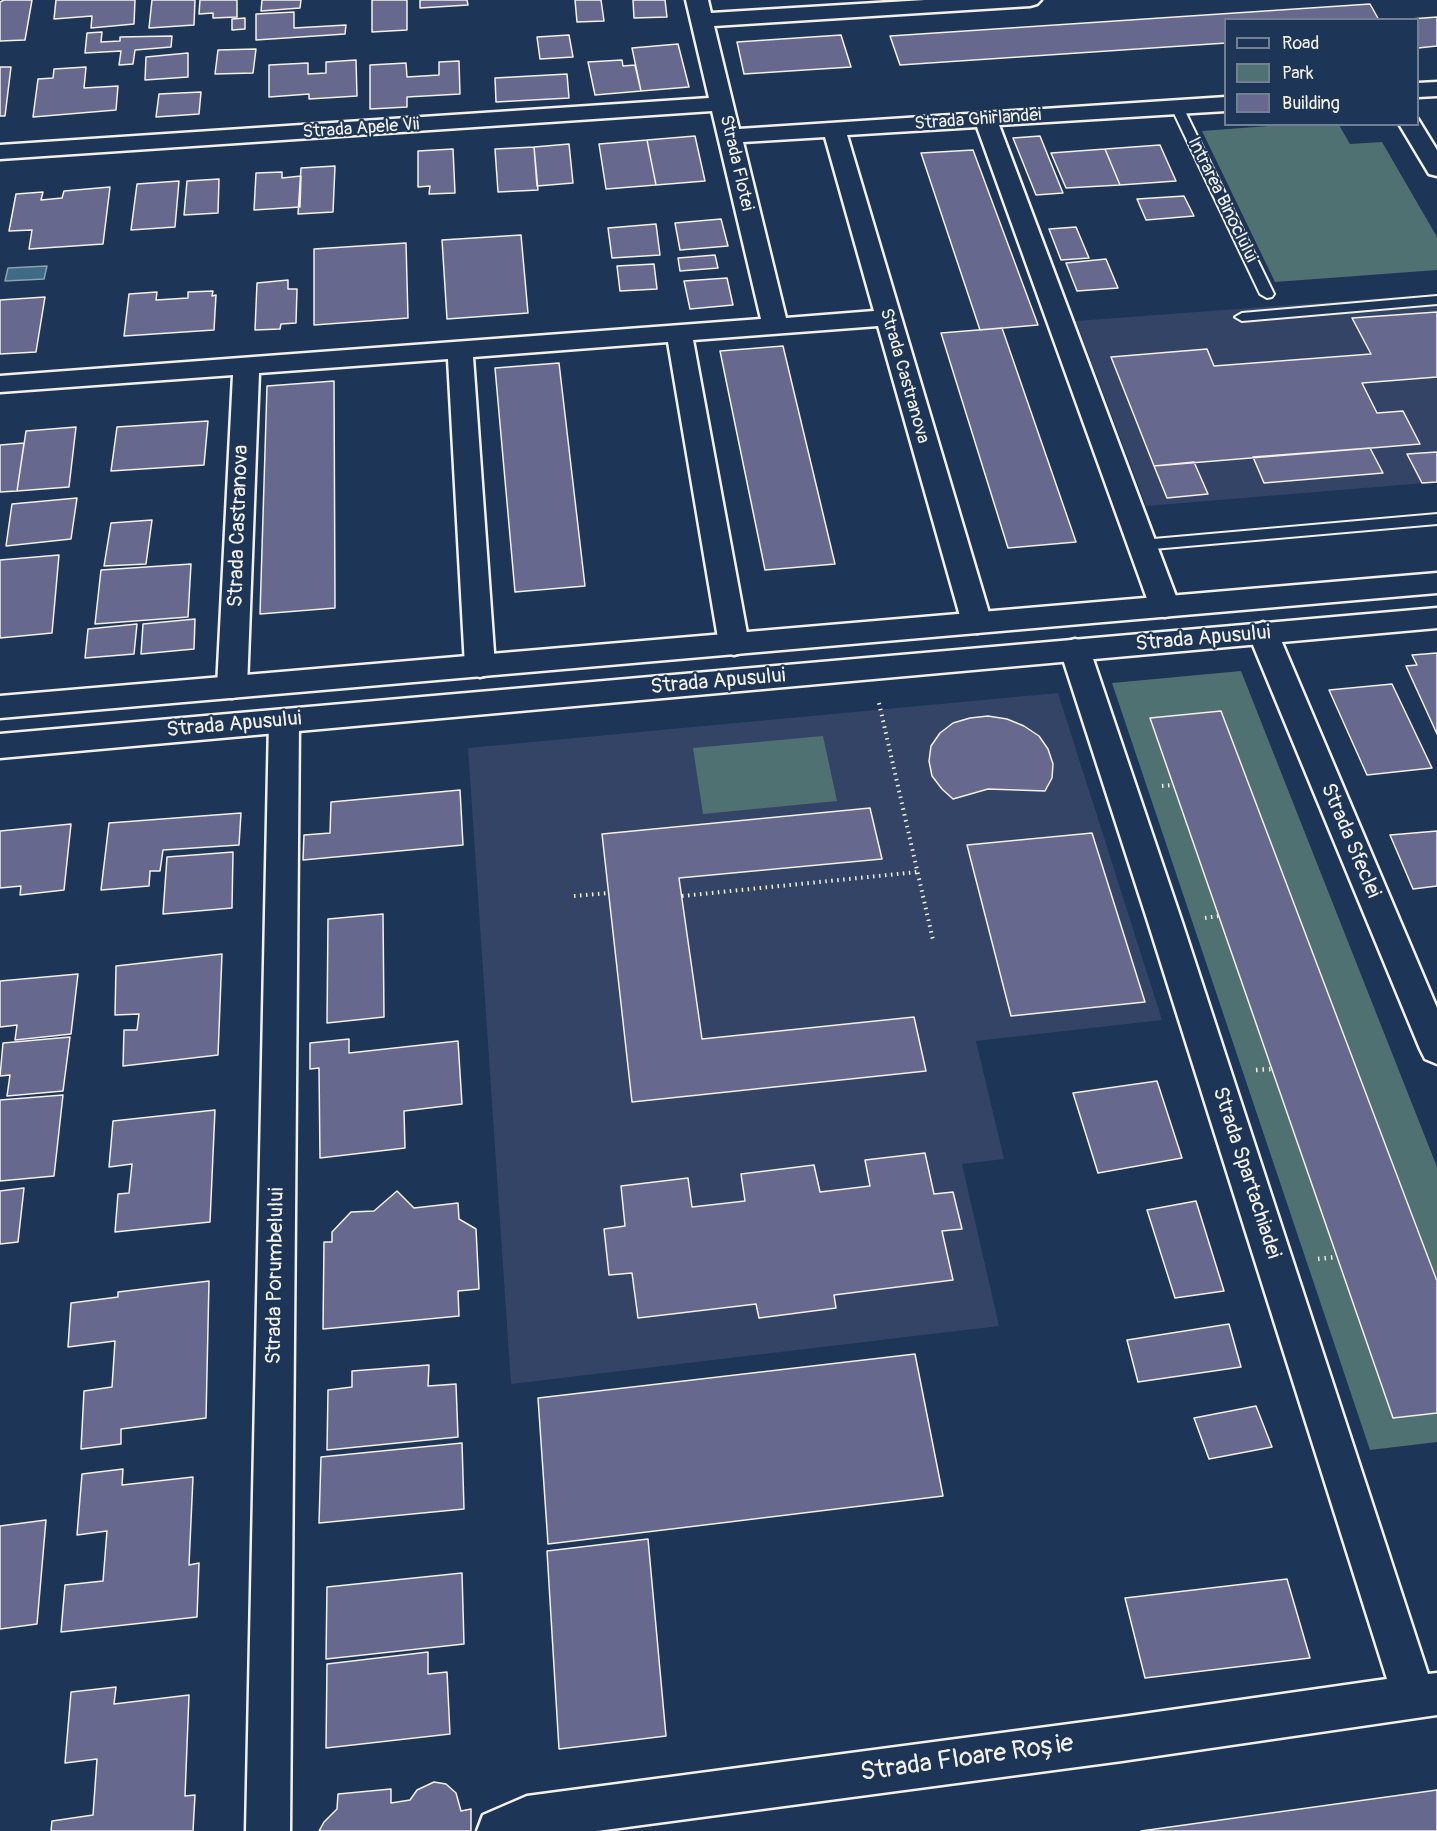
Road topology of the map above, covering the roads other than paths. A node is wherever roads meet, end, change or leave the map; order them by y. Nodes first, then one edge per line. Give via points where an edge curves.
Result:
1 (1030, 0) edge
2 (960, 2) edge
3 (700, 10) edge
4 (1437, 89) edge
5 (1419, 90) edge
6 (723, 104) junction
7 (1224, 104) edge
8 (1177, 107) junction
9 (986, 120) junction
10 (1411, 126) edge
11 (834, 129) junction
12 (730, 136) junction
13 (0, 153) edge
14 (1437, 169) edge
15 (1267, 294) dead end
16 (1437, 300) edge
17 (1242, 317) dead end
18 (887, 318) junction
19 (775, 326) junction
20 (679, 333) junction
21 (460, 350) junction
22 (246, 366) junction
23 (0, 384) edge
24 (1437, 519) edge
25 (1142, 545) junction
26 (1437, 583) edge
27 (1251, 599) junction
28 (1165, 607) junction
29 (1437, 618) edge
30 (977, 623) junction
31 (1263, 633) junction
32 (1178, 641) junction
33 (734, 644) junction
34 (1075, 650) junction
35 (480, 666) junction
36 (232, 687) junction
37 (482, 702) junction
38 (0, 707) edge
39 (284, 721) junction
40 (231, 726) junction
41 (0, 746) edge
42 (1429, 1010) edge
43 (1437, 1049) edge
44 (1426, 1695) edge
45 (268, 1831) edge
46 (499, 1831) edge

1 - 2 street
2 - 3 street
3 - 6 street, Strada Flotei
4 - 5 street
6 - 12 street, Strada Flotei
6 - 13 street, Strada Apele Vii
7 - 8 street, Strada Ghirlandei
8 - 9 street, Strada Ghirlandei
8 - 15 lane, Intrarea Binoclului
9 - 11 street, Strada Ghirlandei
9 - 25 street, Strada Apusului
10 - 14 street
11 - 12 street, Strada Ghirlandei
11 - 18 street, Strada Castranova
12 - 19 street, Strada Flotei
16 - 17 lane
18 - 19 street
18 - 30 street, Strada Castranova
19 - 20 street
20 - 21 street
20 - 33 street
21 - 22 street
21 - 35 street
22 - 23 street
22 - 36 street, Strada Castranova
24 - 25 lane
25 - 28 street, Strada Apusului
26 - 27 street, Strada Apusului
27 - 28 street, Strada Apusului
27 - 31 street, Strada Sfeclei
28 - 30 street, Strada Apusului
28 - 32 street
29 - 31 street, Strada Apusului
30 - 33 street, Strada Apusului
31 - 32 street, Strada Apusului
31 - 42 street, Strada Sfeclei
32 - 34 street, Strada Apusului
33 - 35 street, Strada Apusului
34 - 37 street, Strada Apusului
34 - 44 street, Strada Spartachiadei
35 - 36 street, Strada Apusului
35 - 37 street
36 - 38 street, Strada Apusului
36 - 40 street, Strada Castranova
37 - 39 street, Strada Apusului
39 - 40 street, Strada Apusului
39 - 45 street, Strada Porumbelului
40 - 41 street, Strada Apusului
42 - 43 street, Strada Sfeclei
44 - 46 street, Strada Floare Roșie via 526,1818

